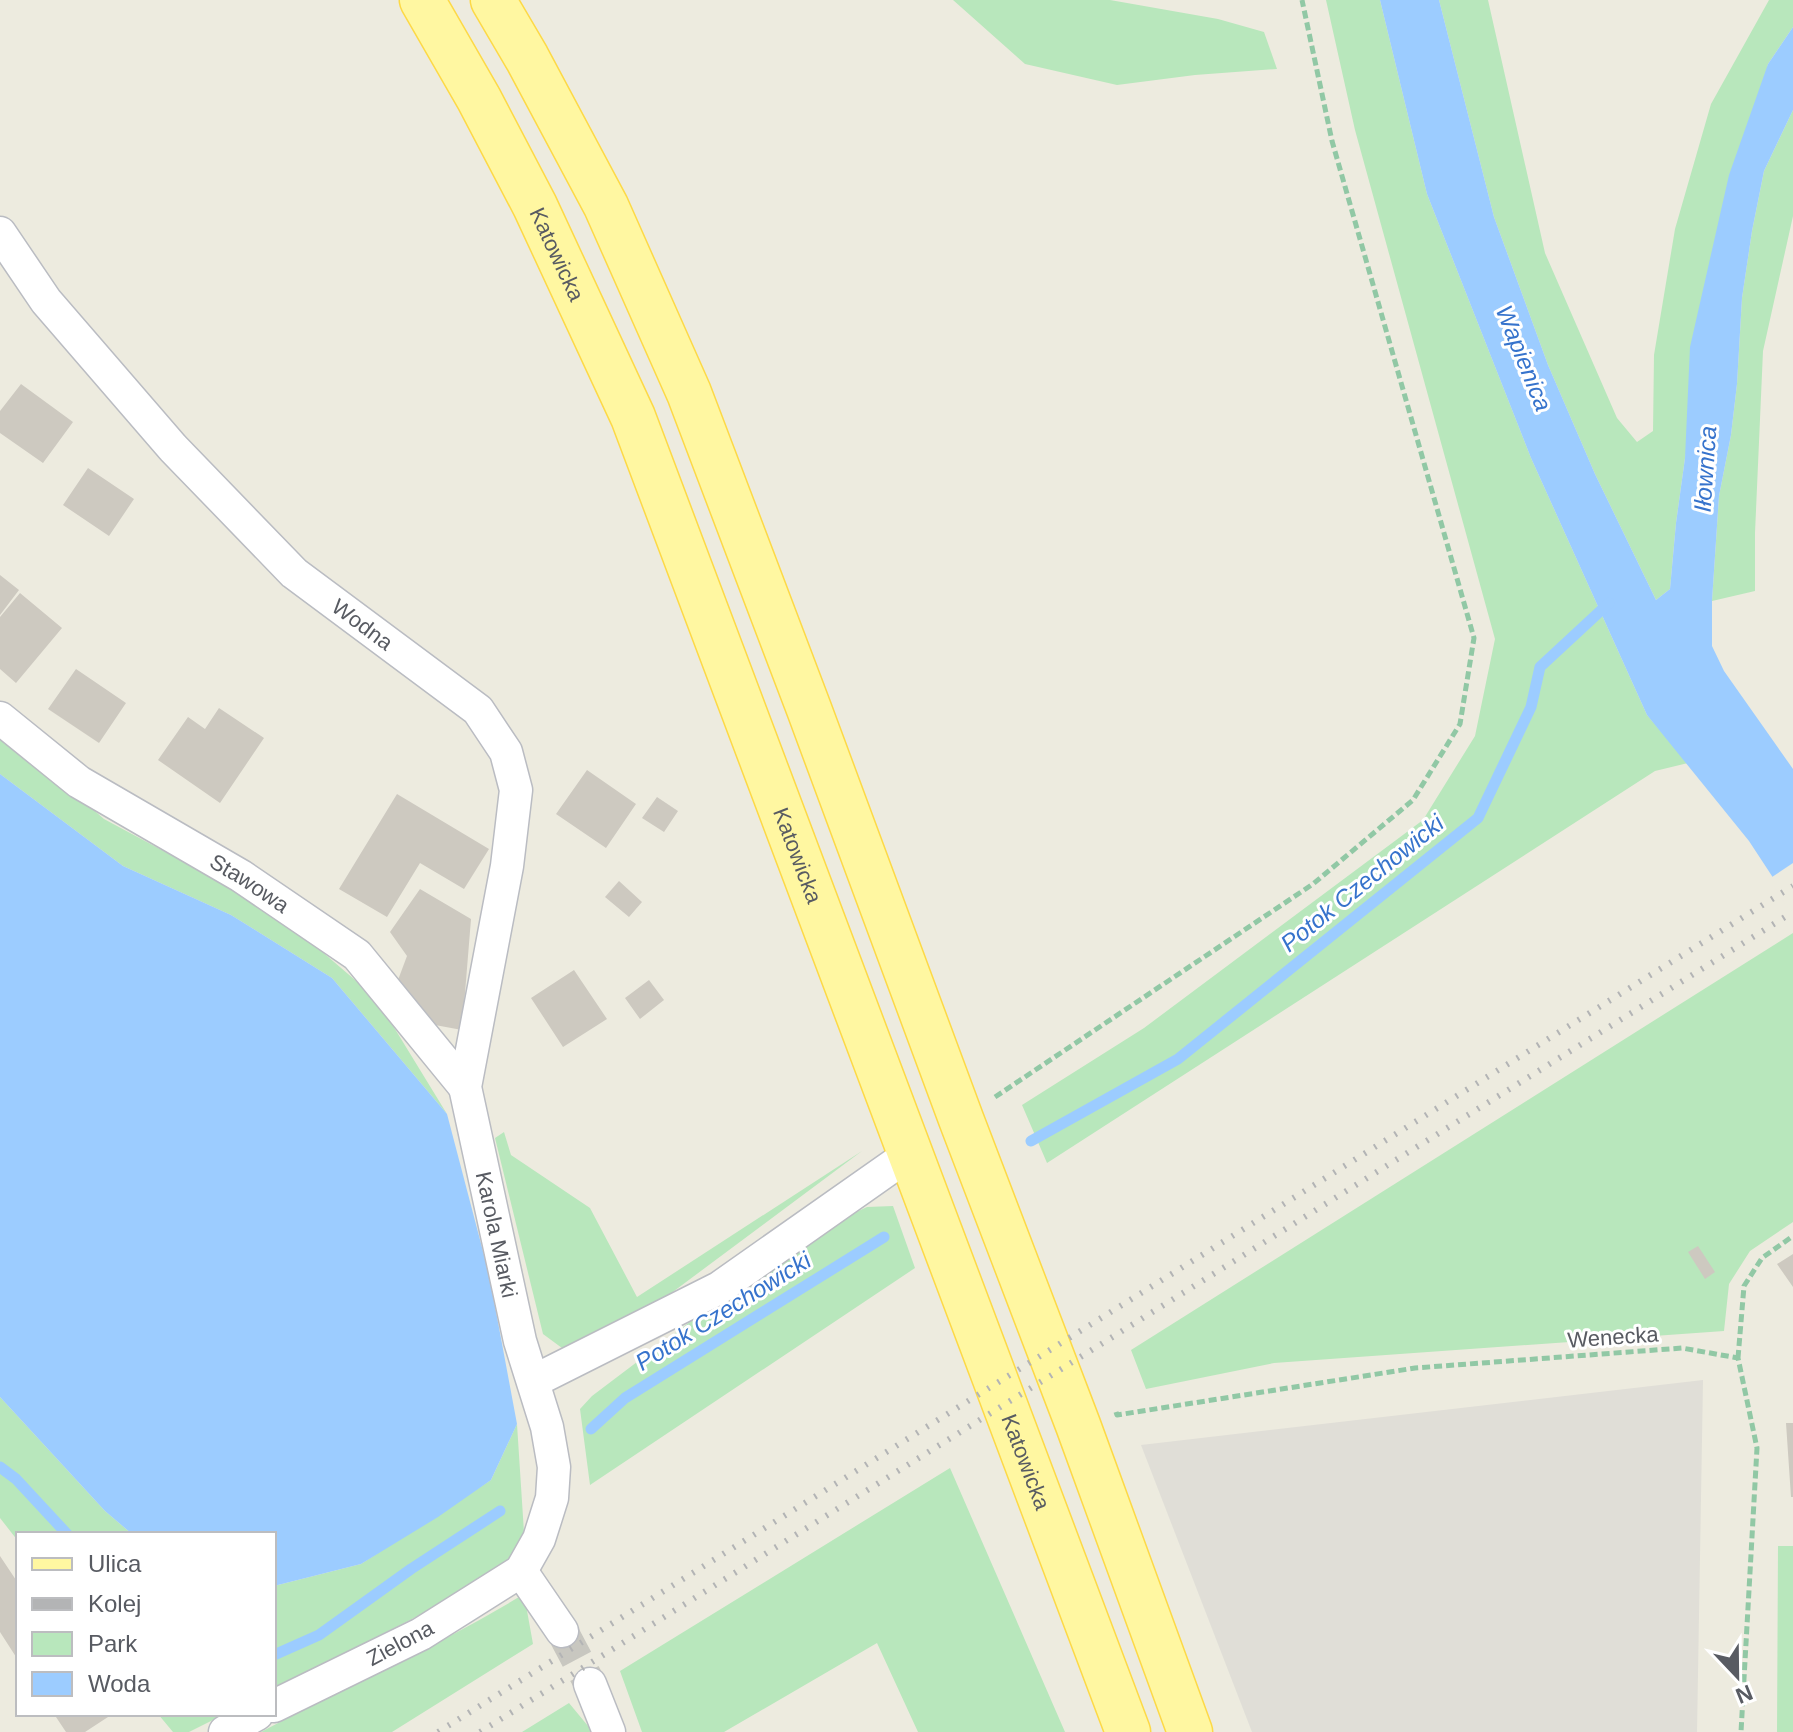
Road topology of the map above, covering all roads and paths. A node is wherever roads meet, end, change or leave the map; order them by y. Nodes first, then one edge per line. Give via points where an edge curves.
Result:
1 (422, 0) edge
2 (493, 0) edge
3 (1302, 0) edge
4 (0, 233) edge
5 (0, 718) edge
6 (465, 1087) junction
7 (995, 1098) dead end
8 (911, 1153) junction
9 (1793, 1236) edge
10 (1738, 1358) junction
11 (534, 1381) junction
12 (1117, 1415) dead end
13 (521, 1571) junction
14 (562, 1631) tunnel mouth
15 (590, 1684) tunnel mouth
16 (276, 1705) edge
17 (253, 1716) edge
18 (225, 1732) edge
19 (609, 1732) edge
20 (1128, 1732) edge
21 (1190, 1732) edge
22 (1741, 1732) edge

1 - 8 main road, Katowicka via 535,206 633,417
2 - 21 main road via 606,206 689,393
3 - 7 path via 1332,141 1474,638 1460,724 1413,800 1313,884
4 - 6 street, Wodna via 46,301 173,448 294,573 478,710 506,752 516,790 507,866
5 - 6 street, Stawowa via 79,782 241,876 357,955
6 - 11 street, Karola Miarki via 520,1341
8 - 11 street via 719,1288
8 - 20 main road, Katowicka
9 - 10 path via 1762,1258 1744,1286
10 - 12 path, Wenecka via 1682,1348 1415,1368
10 - 22 path via 1757,1448
11 - 13 street, Karola Miarki via 554,1483 539,1539
13 - 14 street
13 - 16 street, Zielona via 421,1634
15 - 19 street
17 - 18 street

